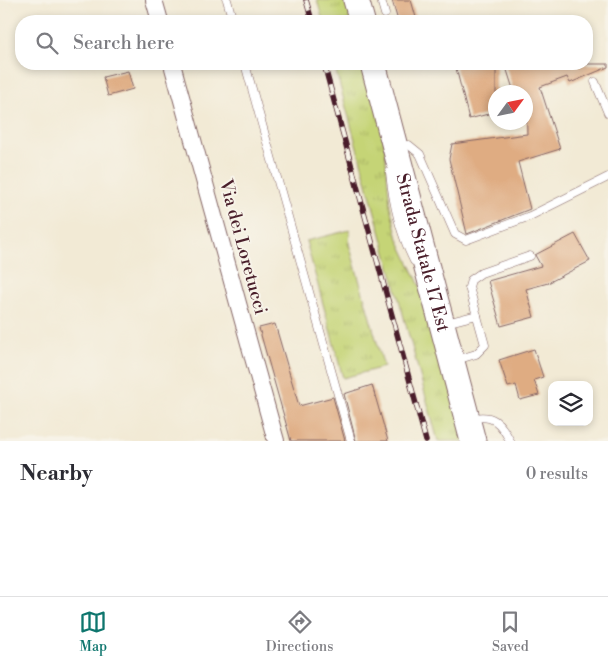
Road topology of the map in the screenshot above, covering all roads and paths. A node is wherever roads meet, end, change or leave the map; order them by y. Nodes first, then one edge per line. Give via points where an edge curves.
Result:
1 (154, 0) edge
2 (227, 0) edge
3 (356, 0) edge
4 (382, 0) edge
5 (158, 15) edge
6 (231, 15) edge
7 (371, 15) edge
8 (375, 15) edge
9 (174, 70) edge
10 (247, 70) edge
11 (375, 70) edge
12 (595, 82) dead end
13 (608, 113) edge
14 (395, 146) junction
15 (608, 177) edge
16 (530, 256) dead end
17 (478, 315) junction
18 (442, 324) junction
19 (451, 361) junction
20 (470, 430) edge
21 (276, 441) edge
22 (350, 441) edge
23 (510, 441) edge

1 - 5 street
2 - 6 lane
3 - 7 main road
4 - 8 lane
9 - 21 street, Via dei Loretucci
10 - 22 lane
11 - 14 main road, Strada Statale 17 Est
12 - 13 lane
14 - 15 lane via 409,145 420,154 455,234 466,240 530,216
14 - 18 main road, Strada Statale 17 Est
16 - 17 lane via 472,278 470,288
17 - 18 lane
17 - 19 lane via 484,347 476,354
18 - 19 main road, Strada Statale 17 Est
19 - 20 main road, Strada Statale 17 Est
20 - 23 lane via 482,416 492,418 502,426

